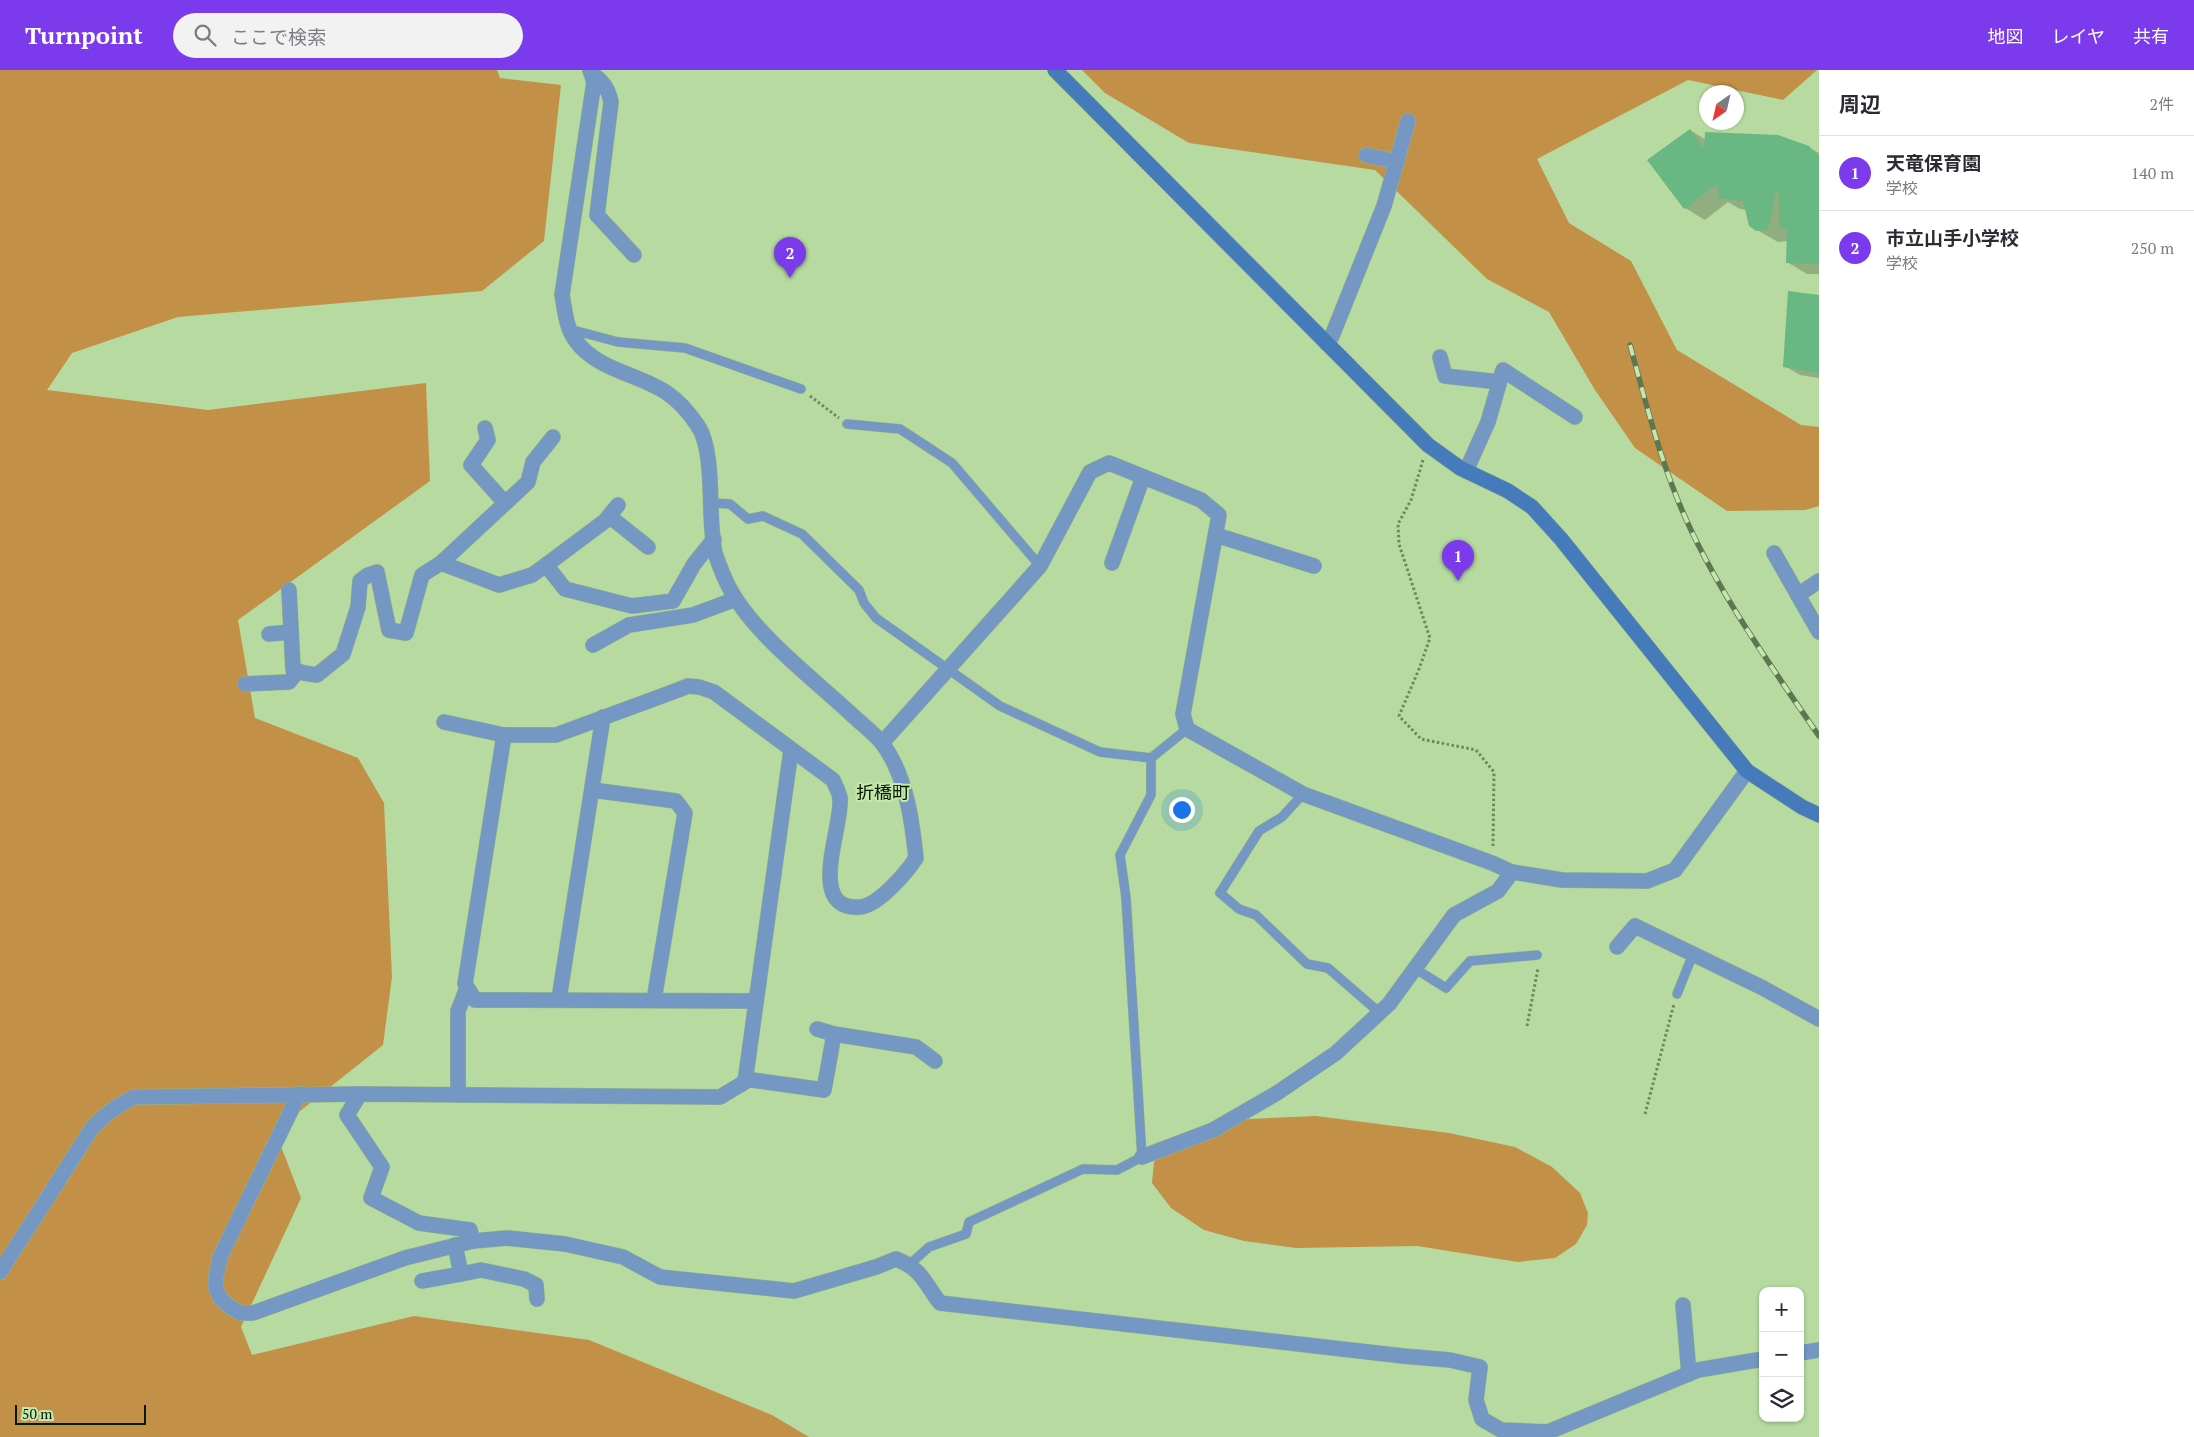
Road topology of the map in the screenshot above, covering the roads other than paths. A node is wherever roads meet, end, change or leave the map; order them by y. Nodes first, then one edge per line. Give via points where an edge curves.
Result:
1 (1055, 70) edge
2 (590, 72) edge
3 (1408, 121) dead end
4 (1366, 155) dead end
5 (1397, 162) junction
6 (634, 255) dead end
7 (570, 330) junction
8 (1327, 344) junction
9 (1440, 357) dead end
10 (1499, 382) junction
11 (801, 389) road end
12 (1575, 417) dead end
13 (847, 424) road end
14 (485, 428) dead end
15 (553, 437) dead end
16 (1466, 471) junction
17 (1143, 477) junction
18 (505, 503) junction
19 (711, 504) junction
20 (1216, 534) junction
21 (714, 539) junction
22 (648, 547) dead end
23 (1774, 553) dead end
24 (441, 563) junction
25 (1112, 563) dead end
26 (546, 565) junction
27 (1040, 566) junction
28 (1314, 566) dead end
29 (1819, 581) edge
30 (289, 590) dead end
31 (1798, 594) junction
32 (736, 599) junction
33 (291, 632) junction
34 (1819, 632) edge
35 (270, 634) dead end
36 (593, 645) dead end
37 (947, 670) junction
38 (298, 671) junction
39 (245, 684) dead end
40 (603, 717) junction
41 (444, 722) dead end
42 (1187, 729) junction
43 (504, 735) junction
44 (882, 743) junction
45 (791, 750) junction
46 (1151, 758) junction
47 (1747, 771) junction
48 (592, 790) junction
49 (1303, 794) junction
50 (1819, 815) edge
51 (1512, 872) junction
52 (1617, 947) dead end
53 (1693, 954) junction
54 (1537, 955) dead end
55 (1414, 968) junction
56 (467, 988) junction
57 (1677, 994) road end
58 (559, 999) junction
59 (654, 1000) junction
60 (756, 1001) junction
61 (1381, 1014) junction
62 (1819, 1019) edge
63 (817, 1029) dead end
64 (834, 1034) junction
65 (935, 1061) dead end
66 (745, 1079) junction
67 (299, 1094) junction
68 (360, 1094) junction
69 (458, 1095) junction
70 (1142, 1158) junction
71 (473, 1241) junction
72 (455, 1245) junction
73 (910, 1264) junction
74 (0, 1272) edge
75 (461, 1274) junction
76 (422, 1280) dead end
77 (537, 1299) dead end
78 (1682, 1305) dead end
79 (1819, 1350) edge
80 (1804, 1352) edge
81 (1759, 1360) edge
82 (1688, 1374) junction

1 - 8 street
2 - 6 street via 608,89 611,102 597,215
2 - 7 street via 594,82 562,295
3 - 5 street
4 - 5 street
5 - 8 street via 1384,206
7 - 11 lane via 618,342 685,348
7 - 19 street via 585,352 666,393 681,405 699,428 704,443
8 - 16 street via 1428,446
9 - 10 street via 1445,376
10 - 12 street via 1502,370
10 - 16 street via 1488,422
13 - 27 lane via 900,429 952,463
14 - 18 street via 488,440 470,465
15 - 18 street via 534,462 528,482
16 - 47 street via 1508,491 1532,507
17 - 20 street via 1201,500 1219,515
17 - 25 street
17 - 27 street via 1109,463 1090,472
18 - 24 street
19 - 21 street
19 - 37 lane via 730,504 748,519 763,516 802,534 859,590 864,604 876,618
20 - 28 street
20 - 42 street via 1183,714
21 - 26 street via 694,564 673,601 632,606 565,589
21 - 32 street via 715,552
22 - 26 street via 614,510
23 - 31 street
24 - 26 street via 498,584 532,576
24 - 38 street via 422,575 406,633 389,630 377,572 368,575 360,581 358,607 343,654 318,675
27 - 37 street
29 - 31 street
30 - 33 street
31 - 34 street
32 - 36 street via 693,615 629,625
32 - 44 street via 750,620
33 - 35 street
33 - 38 street via 293,669
37 - 44 street
37 - 46 lane via 1000,706 1100,752
38 - 39 street via 289,682
40 - 43 street via 556,735
40 - 45 street via 688,686 699,687 714,692
40 - 48 street
41 - 43 street
42 - 46 lane
42 - 49 street
43 - 56 street via 465,984
44 - 45 street via 899,776 910,808 916,858 908,871 875,901 862,908 846,907 834,897 829,882 840,797 833,780
45 - 60 street
46 - 70 lane via 1151,795 1120,855 1126,898
47 - 50 street
47 - 51 street via 1675,870 1647,880 1562,880
48 - 58 street
48 - 59 street via 676,801 684,813
49 - 51 street
49 - 61 lane via 1282,817 1259,832 1220,893 1240,909 1256,915 1307,964 1328,968
51 - 55 street via 1498,891 1454,915
52 - 53 street via 1635,926
53 - 57 lane
53 - 62 street
54 - 55 lane via 1470,961 1446,988
55 - 61 street
56 - 58 street via 475,1000
56 - 69 street via 458,1011
58 - 59 street
59 - 60 street
60 - 66 street
61 - 70 street via 1336,1053 1277,1093 1213,1130
63 - 64 street
64 - 65 street via 916,1047
64 - 66 street via 824,1090
66 - 69 street via 720,1097
67 - 68 street
67 - 72 street via 220,1256 216,1289 230,1308 241,1313 253,1313 405,1258
67 - 74 street via 134,1096 118,1104 92,1128
68 - 69 street
68 - 71 street via 347,1115 382,1166 371,1198 419,1223 470,1230
70 - 73 lane via 1117,1170 1083,1169 1065,1177 969,1222 966,1234 929,1247
71 - 72 street
71 - 73 street via 507,1238 565,1244 623,1257 660,1277 794,1291 896,1259
72 - 75 street
73 - 82 street via 921,1274 940,1303 1450,1360 1480,1367 1476,1400 1482,1420 1501,1430 1548,1432
75 - 76 street
75 - 77 street via 481,1270 524,1278 536,1285
78 - 82 street
79 - 80 street
81 - 82 street

